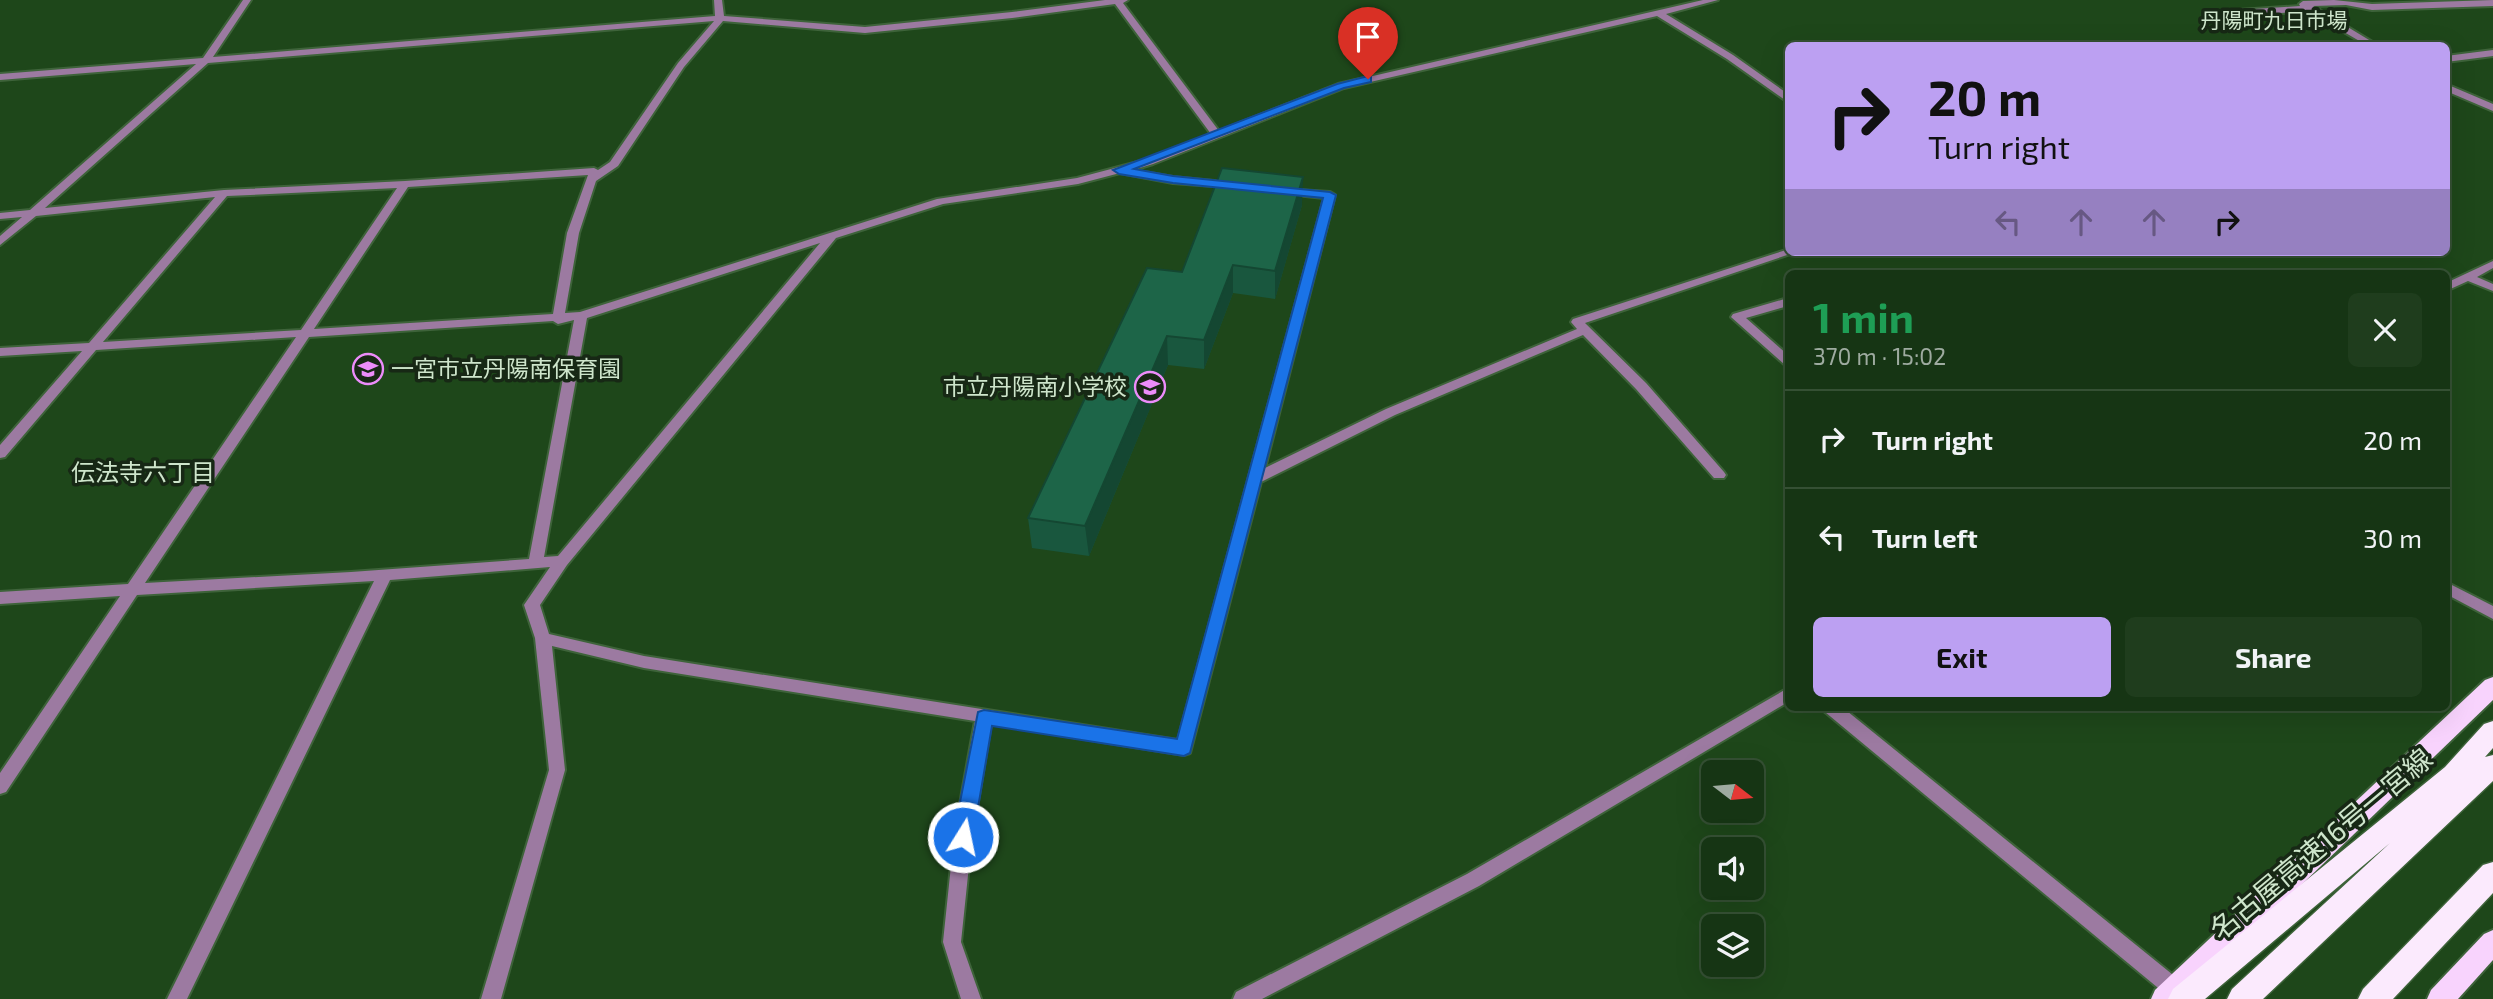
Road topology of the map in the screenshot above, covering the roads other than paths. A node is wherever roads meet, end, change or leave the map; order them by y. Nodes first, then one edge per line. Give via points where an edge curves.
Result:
1 (247, 0) edge
2 (718, 0) edge
3 (1124, 0) edge
4 (1714, 0) edge
5 (1117, 1) edge
6 (2493, 3) edge
7 (2303, 4) edge
8 (1659, 13) junction
9 (2209, 15) dead end
10 (720, 18) junction
11 (2368, 42) edge
12 (2493, 53) edge
13 (2450, 58) edge
14 (206, 60) junction
15 (0, 77) edge
16 (2450, 89) edge
17 (1785, 96) edge
18 (2465, 97) junction
19 (2450, 101) edge
20 (2493, 108) edge
21 (1217, 135) junction
22 (1119, 170) junction
23 (592, 178) junction
24 (405, 184) junction
25 (1251, 188) edge
26 (1278, 190) edge
27 (223, 192) junction
28 (32, 212) junction
29 (0, 216) edge
30 (833, 235) junction
31 (0, 242) edge
32 (1785, 254) edge
33 (2493, 264) edge
34 (2467, 277) junction
35 (2450, 286) edge
36 (2493, 288) edge
37 (1785, 303) edge
38 (581, 316) junction
39 (558, 320) junction
40 (1584, 330) junction
41 (305, 335) junction
42 (92, 346) junction
43 (0, 352) edge
44 (1785, 358) edge
45 (0, 454) edge
46 (1719, 475) dead end
47 (1255, 478) junction
48 (562, 561) junction
49 (535, 564) junction
50 (384, 577) junction
51 (134, 588) junction
52 (2450, 589) edge
53 (0, 598) edge
54 (2493, 613) edge
55 (543, 638) junction
56 (2493, 686) edge
57 (1785, 696) edge
58 (1836, 711) edge
59 (984, 718) junction
60 (2493, 731) edge
61 (2493, 765) edge
62 (6, 770) edge
63 (0, 787) edge
64 (2493, 874) edge
65 (2493, 942) edge
66 (2174, 996) edge
67 (177, 999) edge
68 (491, 999) edge
69 (971, 999) edge
70 (1245, 999) edge
71 (2242, 999) edge
72 (2373, 999) edge
73 (2440, 999) edge

1 - 14 street
2 - 10 street
3 - 5 street
4 - 8 street
5 - 10 street via 865,30
5 - 21 street
6 - 7 street
7 - 9 street
7 - 11 street
8 - 17 street
8 - 21 street via 1340,86
10 - 14 street
10 - 23 street via 681,65 614,164
12 - 13 street
14 - 15 street
14 - 28 street
16 - 18 street
18 - 19 street
18 - 20 street
21 - 22 street
22 - 25 street
22 - 30 street via 1078,181 941,201
23 - 24 street via 594,171
23 - 39 street via 573,233
24 - 27 street
24 - 41 street
26 - 47 street via 1330,195
27 - 28 street
27 - 42 street
28 - 29 street
28 - 31 street
30 - 38 street
30 - 48 street
32 - 40 street via 1577,322
33 - 34 street
34 - 35 street
34 - 36 street
37 - 44 street via 1737,317
38 - 39 street
38 - 49 street
39 - 41 street
40 - 46 street via 1641,386
40 - 47 street via 1410,403
41 - 42 street
41 - 51 street
42 - 43 street
42 - 45 street
47 - 59 street via 1184,748
48 - 49 street
48 - 55 street via 532,605
49 - 50 street
50 - 51 street
50 - 67 street
51 - 53 street
51 - 62 street
52 - 54 street
55 - 59 street via 644,662
55 - 68 street via 557,769
56 - 66 highway
57 - 70 street via 1473,880
58 - 66 street
59 - 69 street via 963,837 952,942
60 - 66 highway, 名古屋高速16号一宮線 via 2454,775
61 - 71 highway
62 - 63 street
64 - 72 highway
65 - 73 highway

